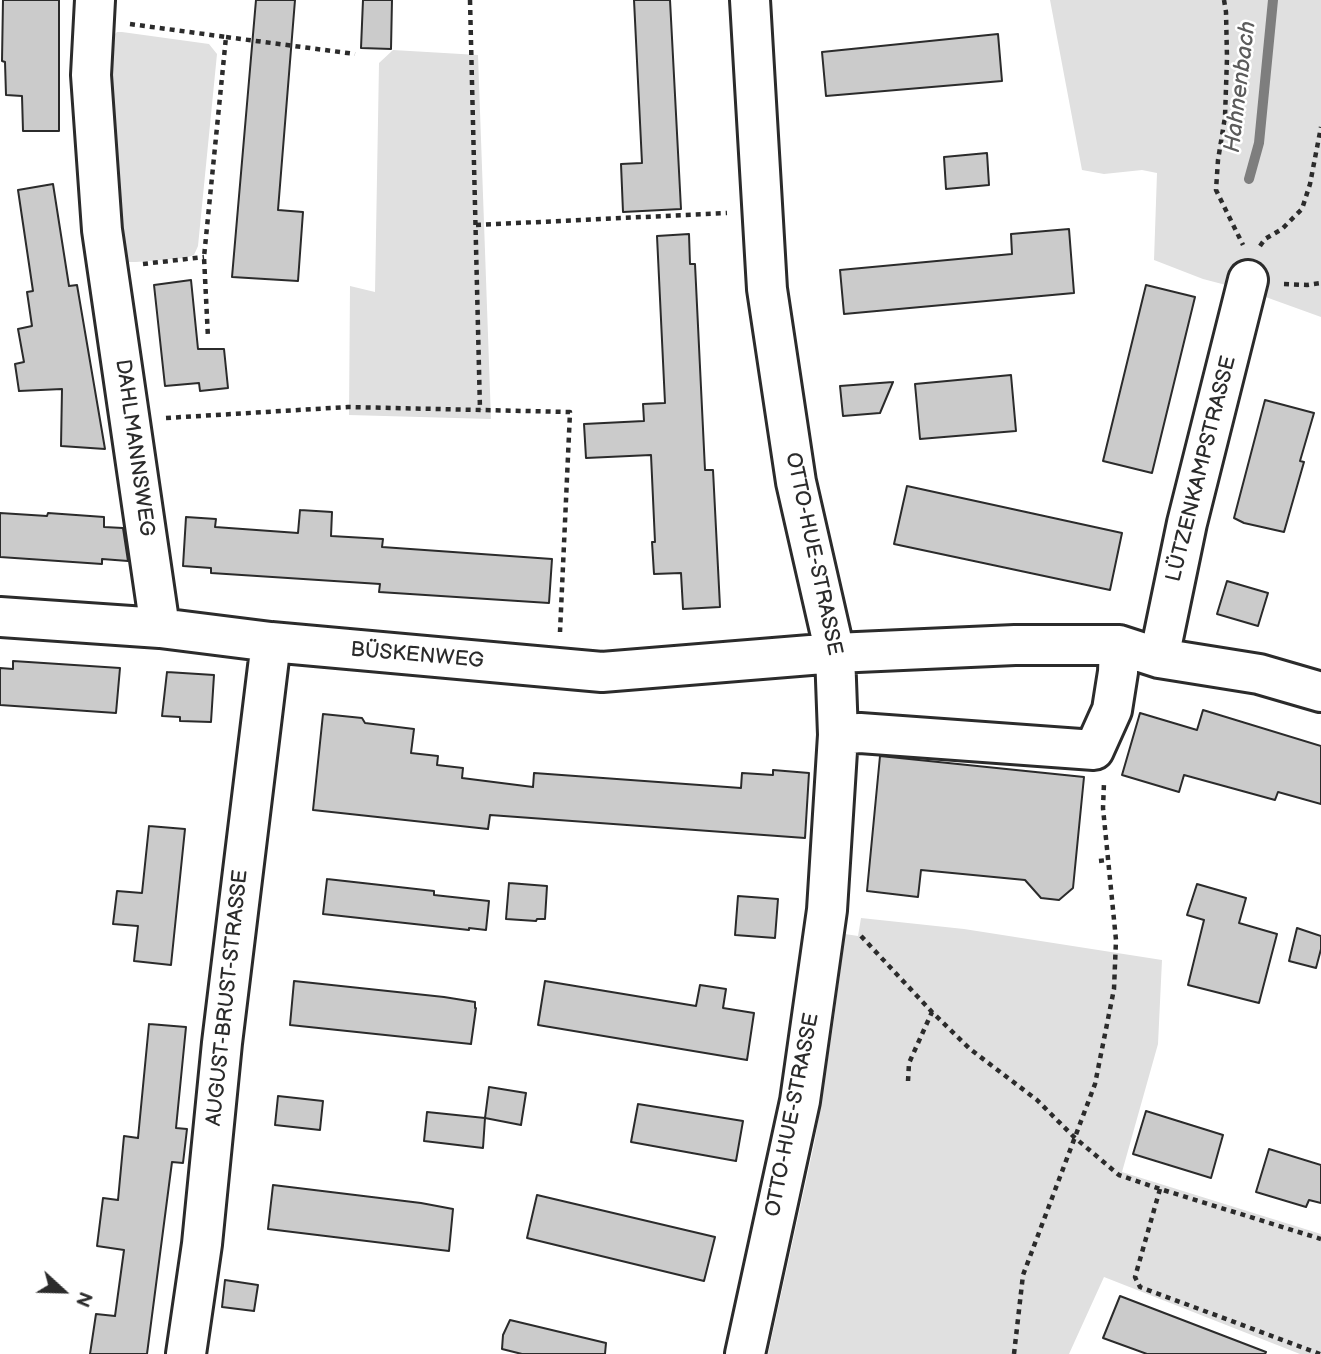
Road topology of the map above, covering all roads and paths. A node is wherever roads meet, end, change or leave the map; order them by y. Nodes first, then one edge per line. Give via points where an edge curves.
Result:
1 (470, 0) edge
2 (750, 0) edge
3 (1224, 0) edge
4 (95, 10) edge
5 (226, 37) junction
6 (355, 54) dead end
7 (1321, 127) edge
8 (763, 211) junction
9 (476, 225) junction
10 (204, 257) junction
11 (1250, 260) junction
12 (108, 268) junction
13 (208, 338) dead end
14 (480, 410) junction
15 (131, 421) junction
16 (0, 617) edge
17 (160, 628) junction
18 (271, 642) junction
19 (1119, 645) junction
20 (835, 653) junction
21 (1159, 658) junction
22 (558, 668) junction
23 (1321, 692) edge
24 (838, 735) junction
25 (1094, 750) junction
26 (1108, 860) junction
27 (1099, 861) dead end
28 (827, 910) junction
29 (932, 1012) junction
30 (908, 1081) dead end
31 (1074, 1137) junction
32 (1160, 1189) junction
33 (1321, 1239) edge
34 (186, 1354) edge
35 (745, 1354) edge
36 (1014, 1354) edge
37 (1320, 1354) edge

1 - 9 path
2 - 8 street, OTTO-HUE-STRASSE
3 - 11 path via 1225,105 1216,190
4 - 5 path
4 - 12 street, DAHLMANNSWEG via 91,75
5 - 6 path
5 - 10 path
7 - 11 path via 1302,209 1265,239
8 - 9 path
8 - 20 street, OTTO-HUE-STRASSE via 768,289 796,482
9 - 14 path
10 - 12 path
10 - 13 path
11 - 21 street, LÜTZENKAMPSTRASSE
12 - 15 street, DAHLMANNSWEG
14 - 15 path via 348,407
14 - 22 path via 570,412
15 - 17 street, DAHLMANNSWEG
16 - 17 street, BÜSKENWEG
17 - 18 street, BÜSKENWEG
18 - 22 street, BÜSKENWEG
18 - 34 street, AUGUST-BRUST-STRASSE
19 - 20 street via 1007,655
19 - 21 street
19 - 25 street via 1112,710
20 - 22 street, BÜSKENWEG via 601,673
20 - 24 street, OTTO-HUE-STRASSE
21 - 23 street via 1259,674
24 - 25 street via 980,737
24 - 28 street, OTTO-HUE-STRASSE
25 - 26 path via 1104,776
26 - 27 path
26 - 31 path via 1116,940 1114,989 1095,1084
28 - 29 path via 855,930
28 - 35 street, OTTO-HUE-STRASSE via 800,1101
29 - 30 path via 909,1063
29 - 31 path
31 - 32 path via 1119,1175
31 - 36 path via 1023,1275
32 - 33 path
32 - 37 path via 1135,1277 1140,1287

